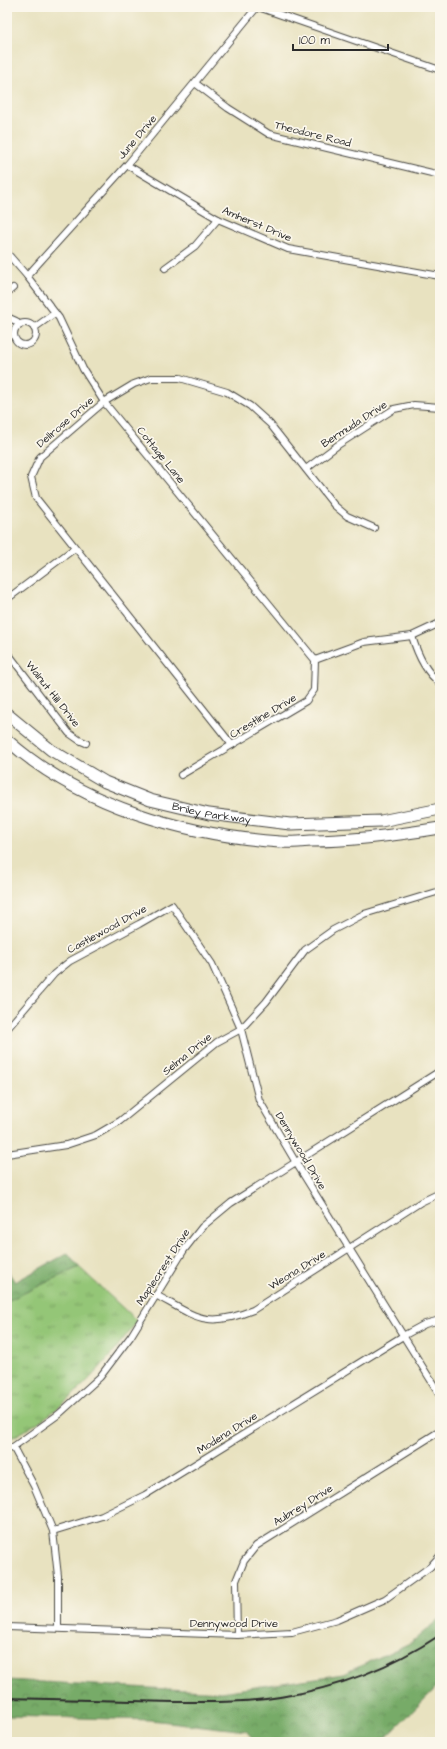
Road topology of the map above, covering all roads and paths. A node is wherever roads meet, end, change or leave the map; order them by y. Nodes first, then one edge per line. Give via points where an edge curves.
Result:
1 (258, 7) edge
2 (440, 70) edge
3 (195, 83) junction
4 (127, 165) junction
5 (440, 175) edge
6 (218, 219) junction
7 (7, 253) edge
8 (166, 268) dead end
9 (27, 276) junction
10 (440, 276) edge
11 (12, 288) dead end
12 (7, 293) edge
13 (55, 313) junction
14 (7, 317) edge
15 (19, 326) junction
16 (34, 328) junction
17 (104, 402) junction
18 (440, 407) edge
19 (306, 469) junction
20 (374, 528) dead end
21 (75, 548) junction
22 (7, 599) edge
23 (440, 623) edge
24 (412, 636) junction
25 (7, 652) edge
26 (315, 660) junction
27 (440, 683) edge
28 (7, 714) edge
29 (7, 740) edge
30 (86, 743) dead end
31 (232, 745) junction
32 (7, 746) edge
33 (21, 752) junction
34 (181, 775) dead end
35 (440, 808) edge
36 (440, 828) edge
37 (440, 890) edge
38 (172, 904) joint
39 (7, 1029) edge
40 (241, 1029) junction
41 (440, 1071) edge
42 (7, 1154) edge
43 (295, 1161) junction
44 (440, 1193) edge
45 (349, 1249) junction
46 (156, 1295) junction
47 (440, 1320) edge
48 (404, 1336) junction
49 (440, 1395) edge
50 (440, 1431) edge
51 (10, 1448) edge
52 (52, 1531) junction
53 (440, 1556) edge
54 (7, 1627) edge
55 (58, 1628) junction
56 (236, 1635) junction

1 - 2 street
1 - 3 street, June Drive
3 - 4 street, June Drive
3 - 5 street, Theodore Road via 269,134
4 - 6 street, Amherst Drive
4 - 9 street, June Drive
6 - 8 street via 195,246
6 - 10 street, Amherst Drive via 288,249
7 - 9 street, Cottage Lane
9 - 13 street, Cottage Lane
11 - 12 street
13 - 16 street
13 - 17 street, Cottage Lane via 83,369
14 - 15 street via 16,321
15 - 16 street via 25,324
15 - 16 street via 14,335 17,342 23,345 33,342 36,335
17 - 19 street, Dellrose Drive via 134,384 151,378 180,378 227,392 250,406 270,424
17 - 21 street, Dellrose Drive via 40,457 31,477 36,498
17 - 26 street, Cottage Lane
18 - 19 street, Bermuda Drive via 414,405 394,409
19 - 20 street, Dellrose Drive via 334,505 347,516
21 - 22 street
21 - 31 street, Dellrose Drive
23 - 24 street
24 - 26 street via 364,642
24 - 27 street via 417,652
25 - 30 street, Walnut Hill Drive via 69,733
26 - 31 street, Crestline Drive via 314,690 306,701
28 - 35 highway, Briley Parkway via 51,750 106,782 150,800 209,814 290,824 380,821
29 - 33 highway, Briley Parkway
31 - 34 street, Crestline Drive
32 - 33 highway
33 - 36 highway, Briley Parkway via 87,793 131,811 182,827 281,842 380,837
37 - 40 street, Selma Drive via 364,914 333,930 305,950 266,1002
38 - 39 street, Castlewood Drive via 70,961 54,974
38 - 40 street, Dennywood Drive via 212,964
40 - 42 street, Selma Drive via 217,1042 120,1121 96,1135 66,1145
40 - 43 street, Dennywood Drive via 259,1100
41 - 43 street, Maplecrest Drive
43 - 45 street, Dennywood Drive
43 - 46 street, Maplecrest Drive via 231,1203 202,1227 184,1250
44 - 45 street, Weona Drive
45 - 46 street, Weona Drive via 253,1310 236,1317 214,1321 198,1318
45 - 48 street, Dennywood Drive
46 - 51 street, Maplecrest Drive via 131,1336 100,1376 59,1414
47 - 48 street, Modena Drive via 425,1324
48 - 49 street, Dennywood Drive
48 - 52 street, Modena Drive via 145,1495 102,1516
50 - 56 street, Aubrey Drive via 256,1546 244,1561 236,1581
51 - 52 street via 34,1486
52 - 55 street via 58,1576
53 - 56 street, Dennywood Drive via 430,1567 385,1599 337,1620 292,1632
54 - 55 street, Dennywood Drive
55 - 56 street, Dennywood Drive

